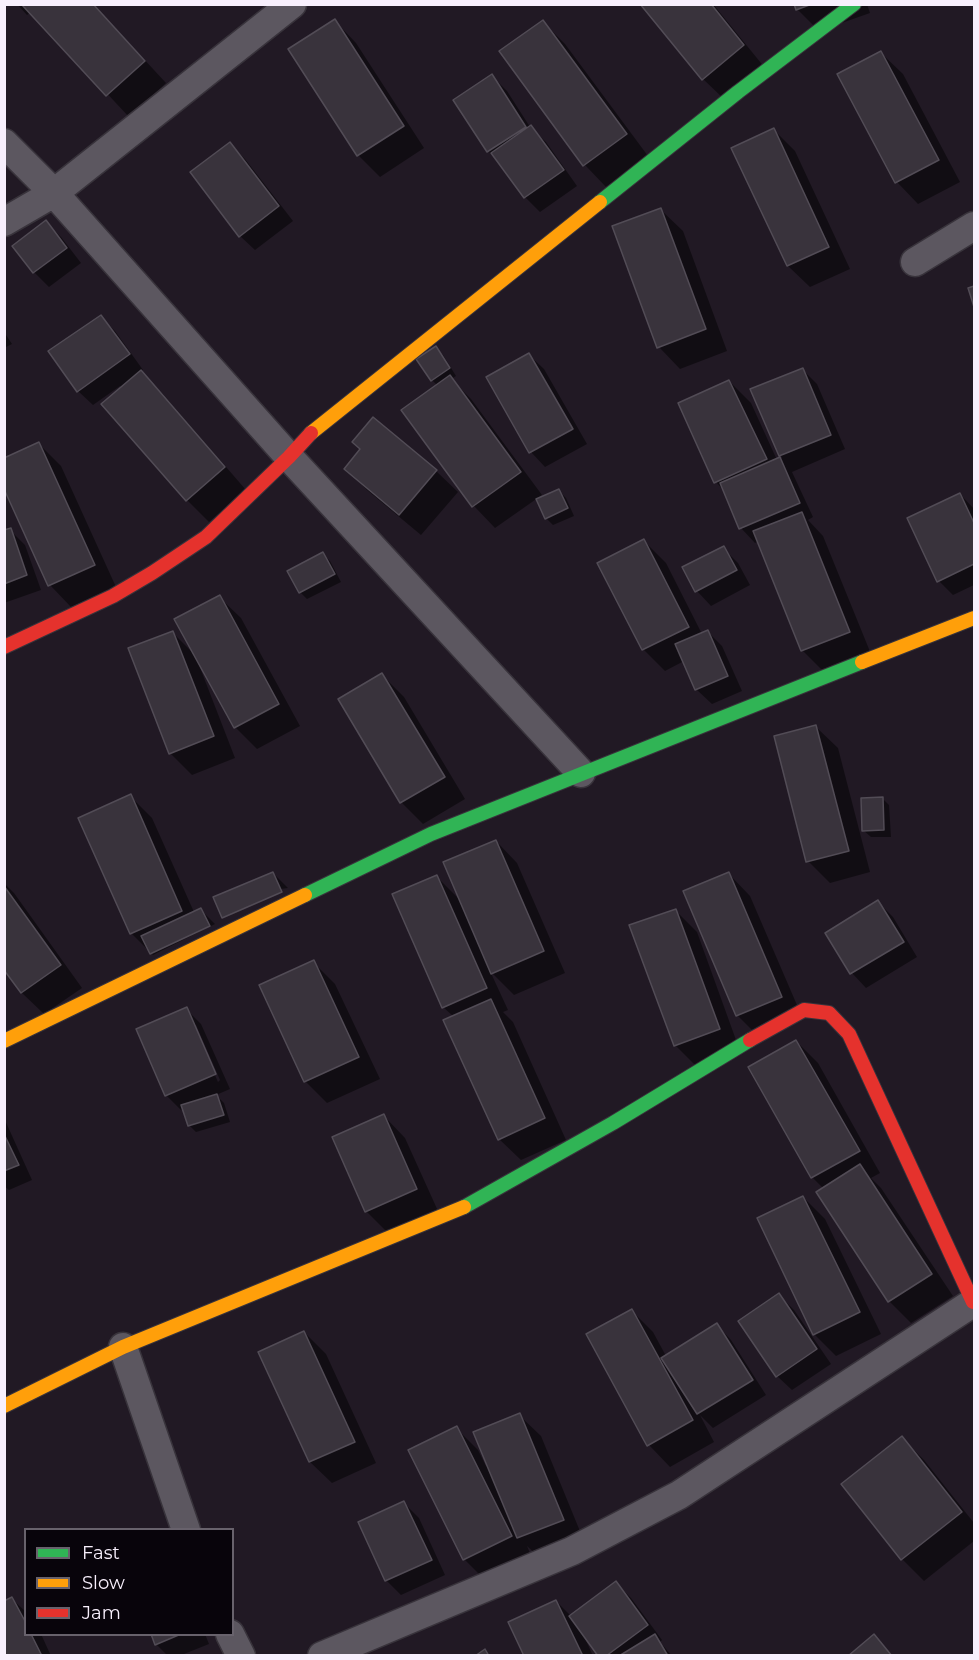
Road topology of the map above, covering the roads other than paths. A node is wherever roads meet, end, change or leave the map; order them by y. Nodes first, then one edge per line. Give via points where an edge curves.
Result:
1 (292, 4) edge
2 (854, 4) edge
3 (4, 143) edge
4 (54, 193) junction
5 (4, 222) edge
6 (975, 226) edge
7 (915, 262) dead end
8 (289, 457) junction
9 (975, 618) edge
10 (4, 647) edge
11 (581, 773) junction
12 (4, 1041) edge
13 (974, 1302) edge
14 (123, 1347) junction
15 (4, 1406) edge
16 (185, 1528) edge
17 (231, 1636) edge
18 (241, 1656) edge
19 (322, 1656) edge

1 - 4 street
2 - 8 street via 316,428
3 - 4 street
4 - 5 street
4 - 8 street
6 - 7 street
8 - 10 street via 206,537 152,573 113,596
8 - 11 street
9 - 11 street
11 - 12 street via 430,834
13 - 14 street via 849,1034 829,1013 804,1010 456,1211
13 - 19 street via 679,1496 572,1551
14 - 15 street
14 - 16 street
17 - 18 street

